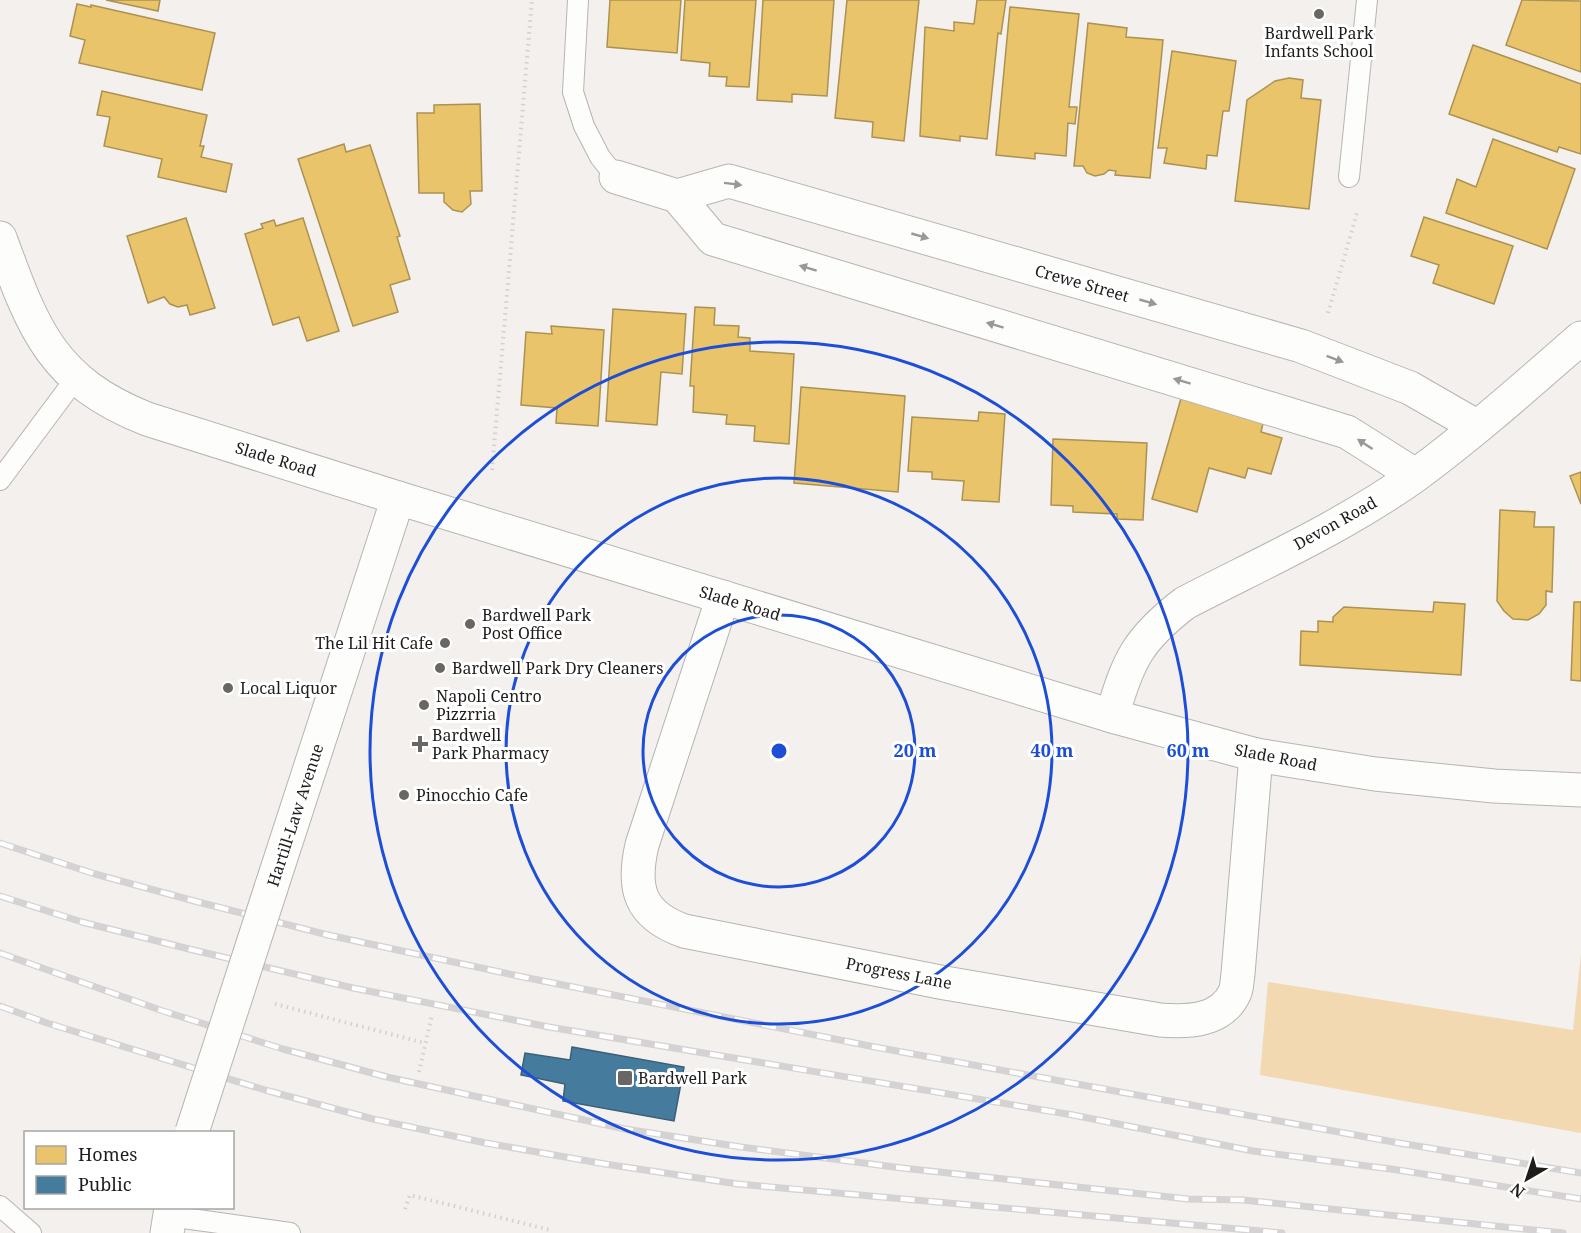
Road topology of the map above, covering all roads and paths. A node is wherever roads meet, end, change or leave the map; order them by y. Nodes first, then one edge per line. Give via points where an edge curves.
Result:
1 (532, 0) edge
2 (578, 0) edge
3 (1367, 0) edge
4 (616, 177) joint
5 (1349, 177) joint
6 (677, 195) junction
7 (0, 238) edge
8 (1328, 314) dead end
9 (1581, 338) edge
10 (76, 378) junction
11 (1476, 426) junction
12 (492, 470) dead end
13 (1415, 475) junction
14 (0, 480) edge
15 (398, 498) junction
16 (723, 597) junction
17 (1112, 716) junction
18 (1256, 755) junction
19 (1581, 790) edge
20 (270, 1003) dead end
21 (432, 1015) dead end
22 (425, 1043) junction
23 (419, 1072) dead end
24 (192, 1131) edge
25 (0, 1206) edge
26 (405, 1209) dead end
27 (169, 1219) edge
28 (550, 1230) dead end
29 (31, 1233) edge
30 (290, 1233) edge

1 - 12 path
2 - 4 lane via 573,93 584,126
3 - 5 lane
4 - 6 street
5 - 8 path via 1357,213
6 -> 11 street, Crewe Street via 729,181 1301,346 1410,388
13 -> 6 street via 1347,432 713,239
7 - 10 street, Slade Road via 31,317 58,361
9 - 11 street, Devon Road
10 - 14 lane
10 - 15 street, Slade Road via 121,409 147,419
11 - 13 street, Devon Road
13 - 17 street, Devon Road via 1349,517 1185,603 1165,618 1133,657
15 - 16 street, Slade Road
15 - 24 street, Hartill-Law Avenue, bridge
16 - 17 street, Slade Road
16 - 18 street, Progress Lane via 637,867 640,893 648,907 668,925 684,931 945,983 1180,1022 1200,1020 1216,1014 1235,992
17 - 18 street, Slade Road
18 - 19 street, Slade Road via 1375,774
20 - 22 path
21 - 22 path
22 - 23 path
25 - 29 lane
26 - 28 path via 410,1195
27 - 30 lane

